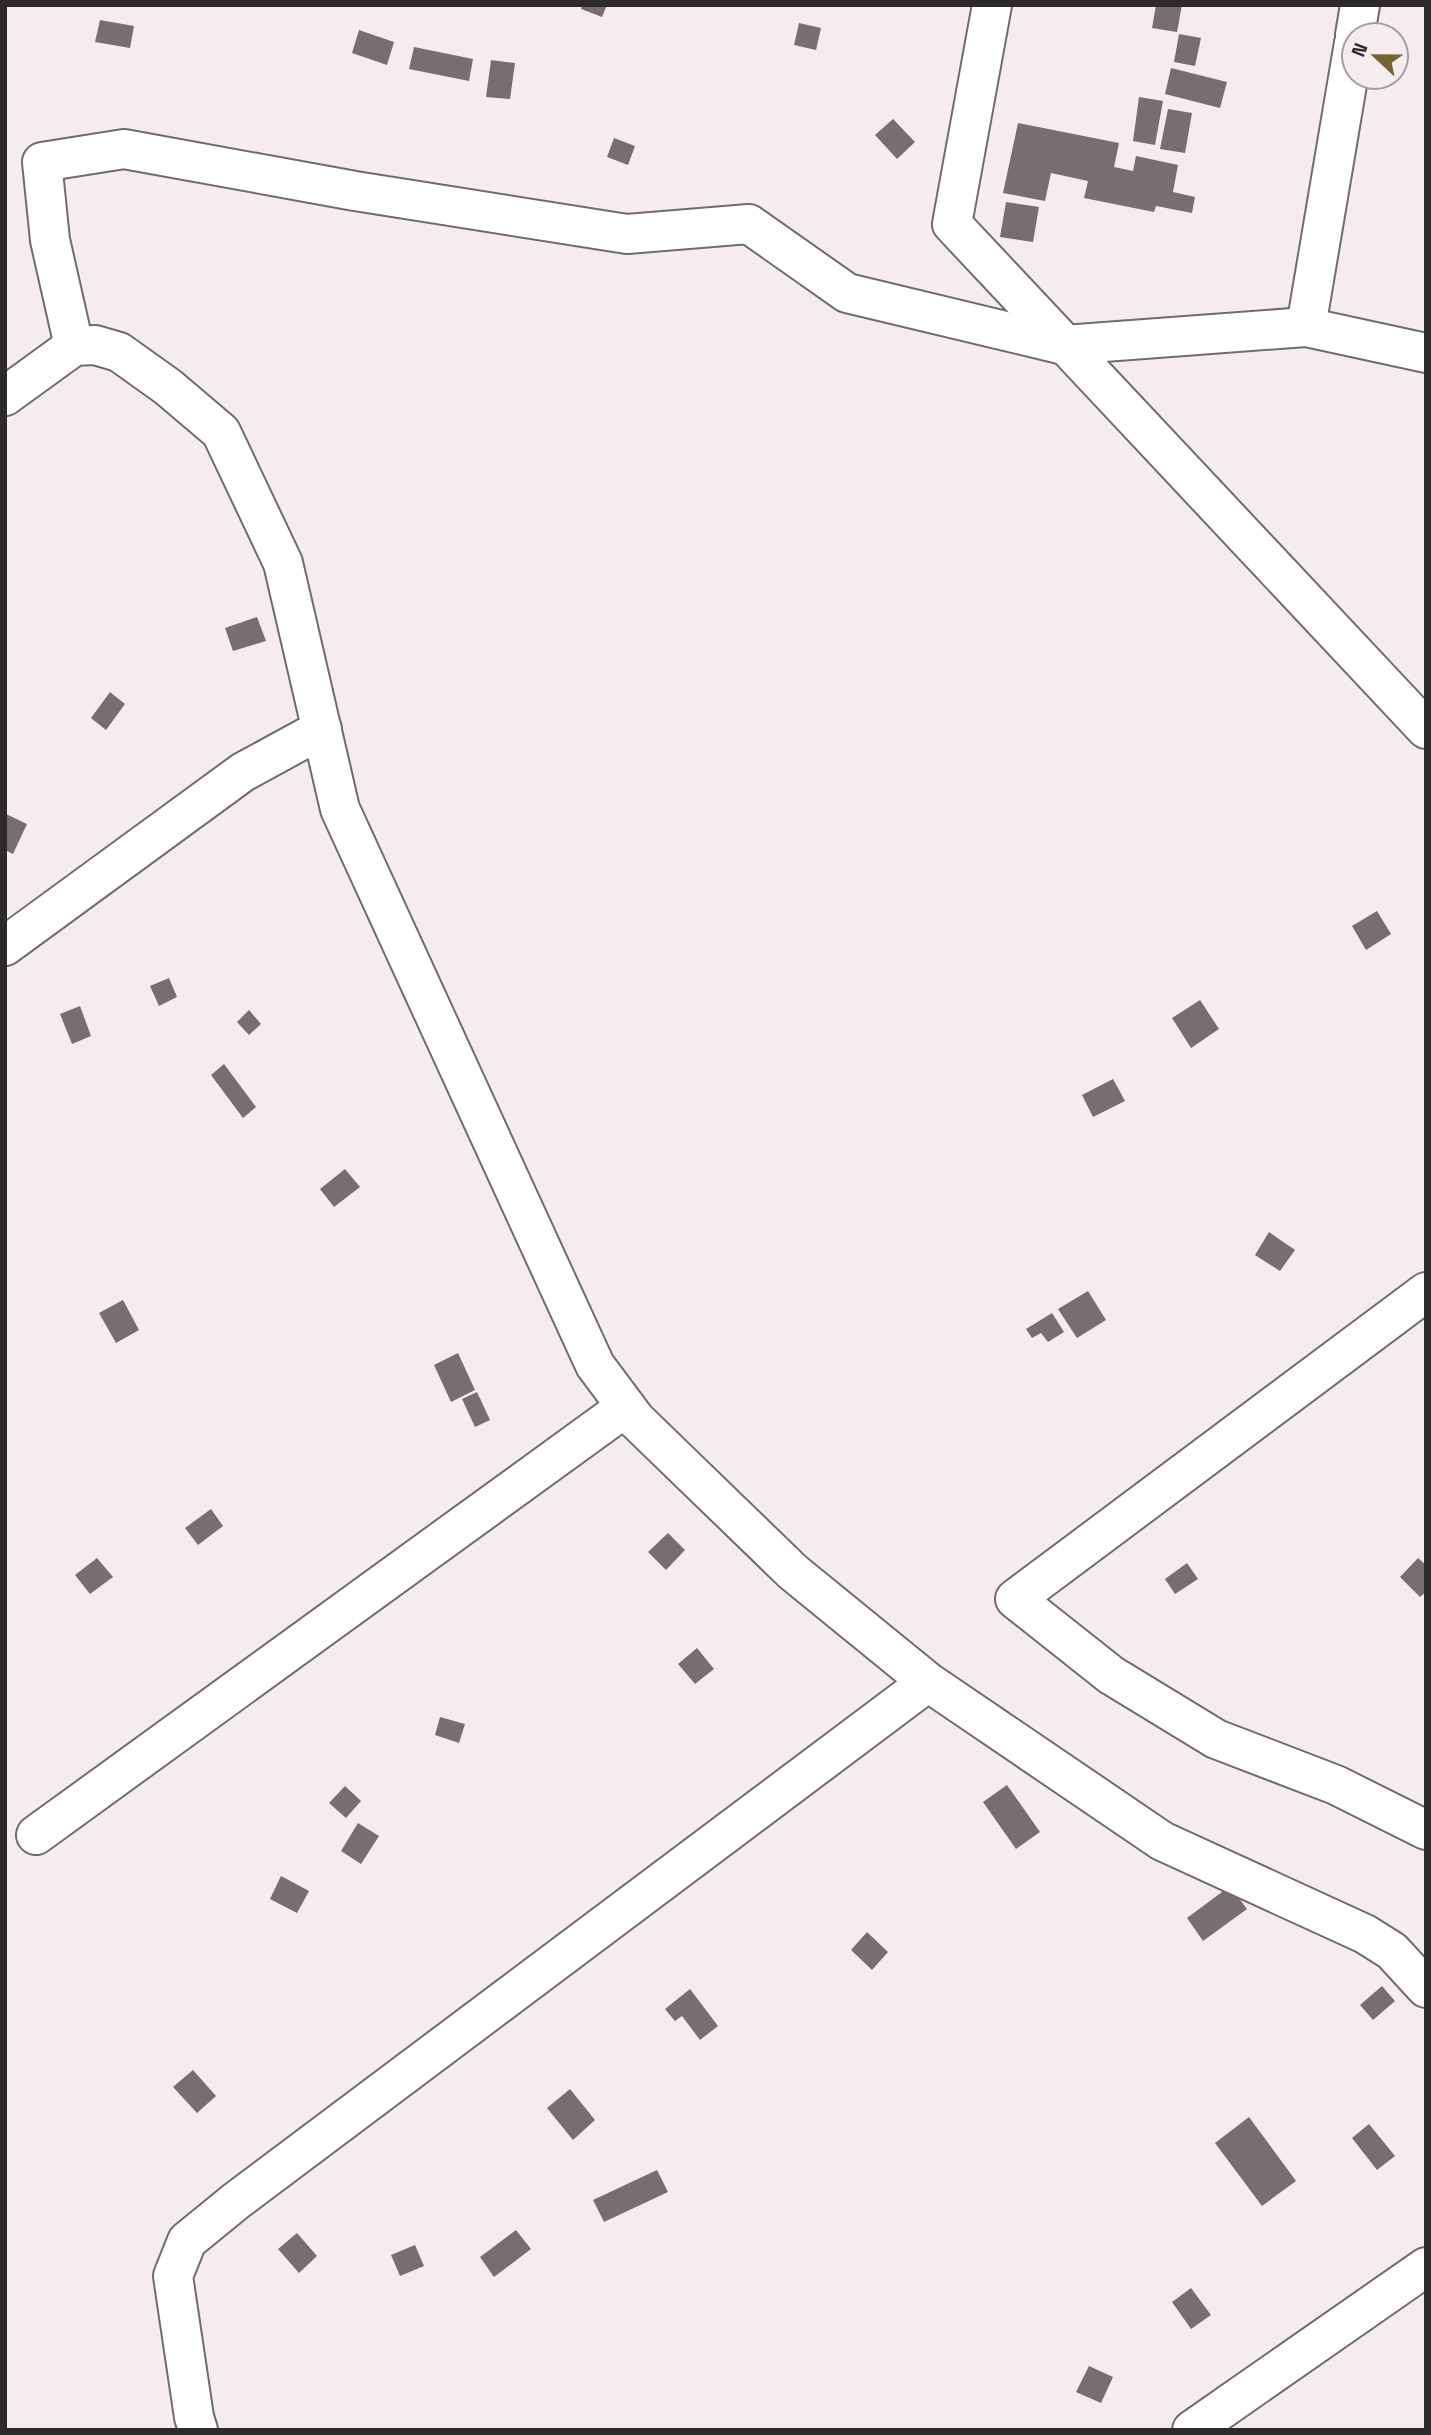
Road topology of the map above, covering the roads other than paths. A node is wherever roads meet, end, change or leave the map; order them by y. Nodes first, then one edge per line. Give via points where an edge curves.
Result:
1 (992, 5) edge
2 (1346, 91) edge
3 (1306, 327) junction
4 (74, 345) junction
5 (1064, 345) junction
6 (1426, 353) edge
7 (5, 396) edge
8 (322, 729) junction
9 (1426, 729) edge
10 (5, 946) edge
11 (1426, 1292) edge
12 (626, 1407) junction
13 (928, 1682) junction
14 (1426, 1830) edge
15 (36, 1835) dead end
16 (1426, 1988) edge
17 (1426, 2267) edge
18 (198, 2430) edge
19 (1192, 2430) edge

1 - 5 street via 952,224
2 - 3 street
3 - 5 street
3 - 6 street
4 - 5 street via 50,240 41,162 124,149 627,234 749,225 848,293
4 - 7 street
4 - 8 street via 119,352 221,432 283,563
5 - 9 street
8 - 10 street via 243,772
8 - 12 street via 340,809 594,1365
11 - 14 street via 1015,1599 1111,1675 1216,1739 1336,1785
12 - 13 street via 793,1572
12 - 15 street
13 - 16 street via 1162,1841 1365,1934 1392,1951
13 - 18 street via 187,2241 173,2276
17 - 19 street

